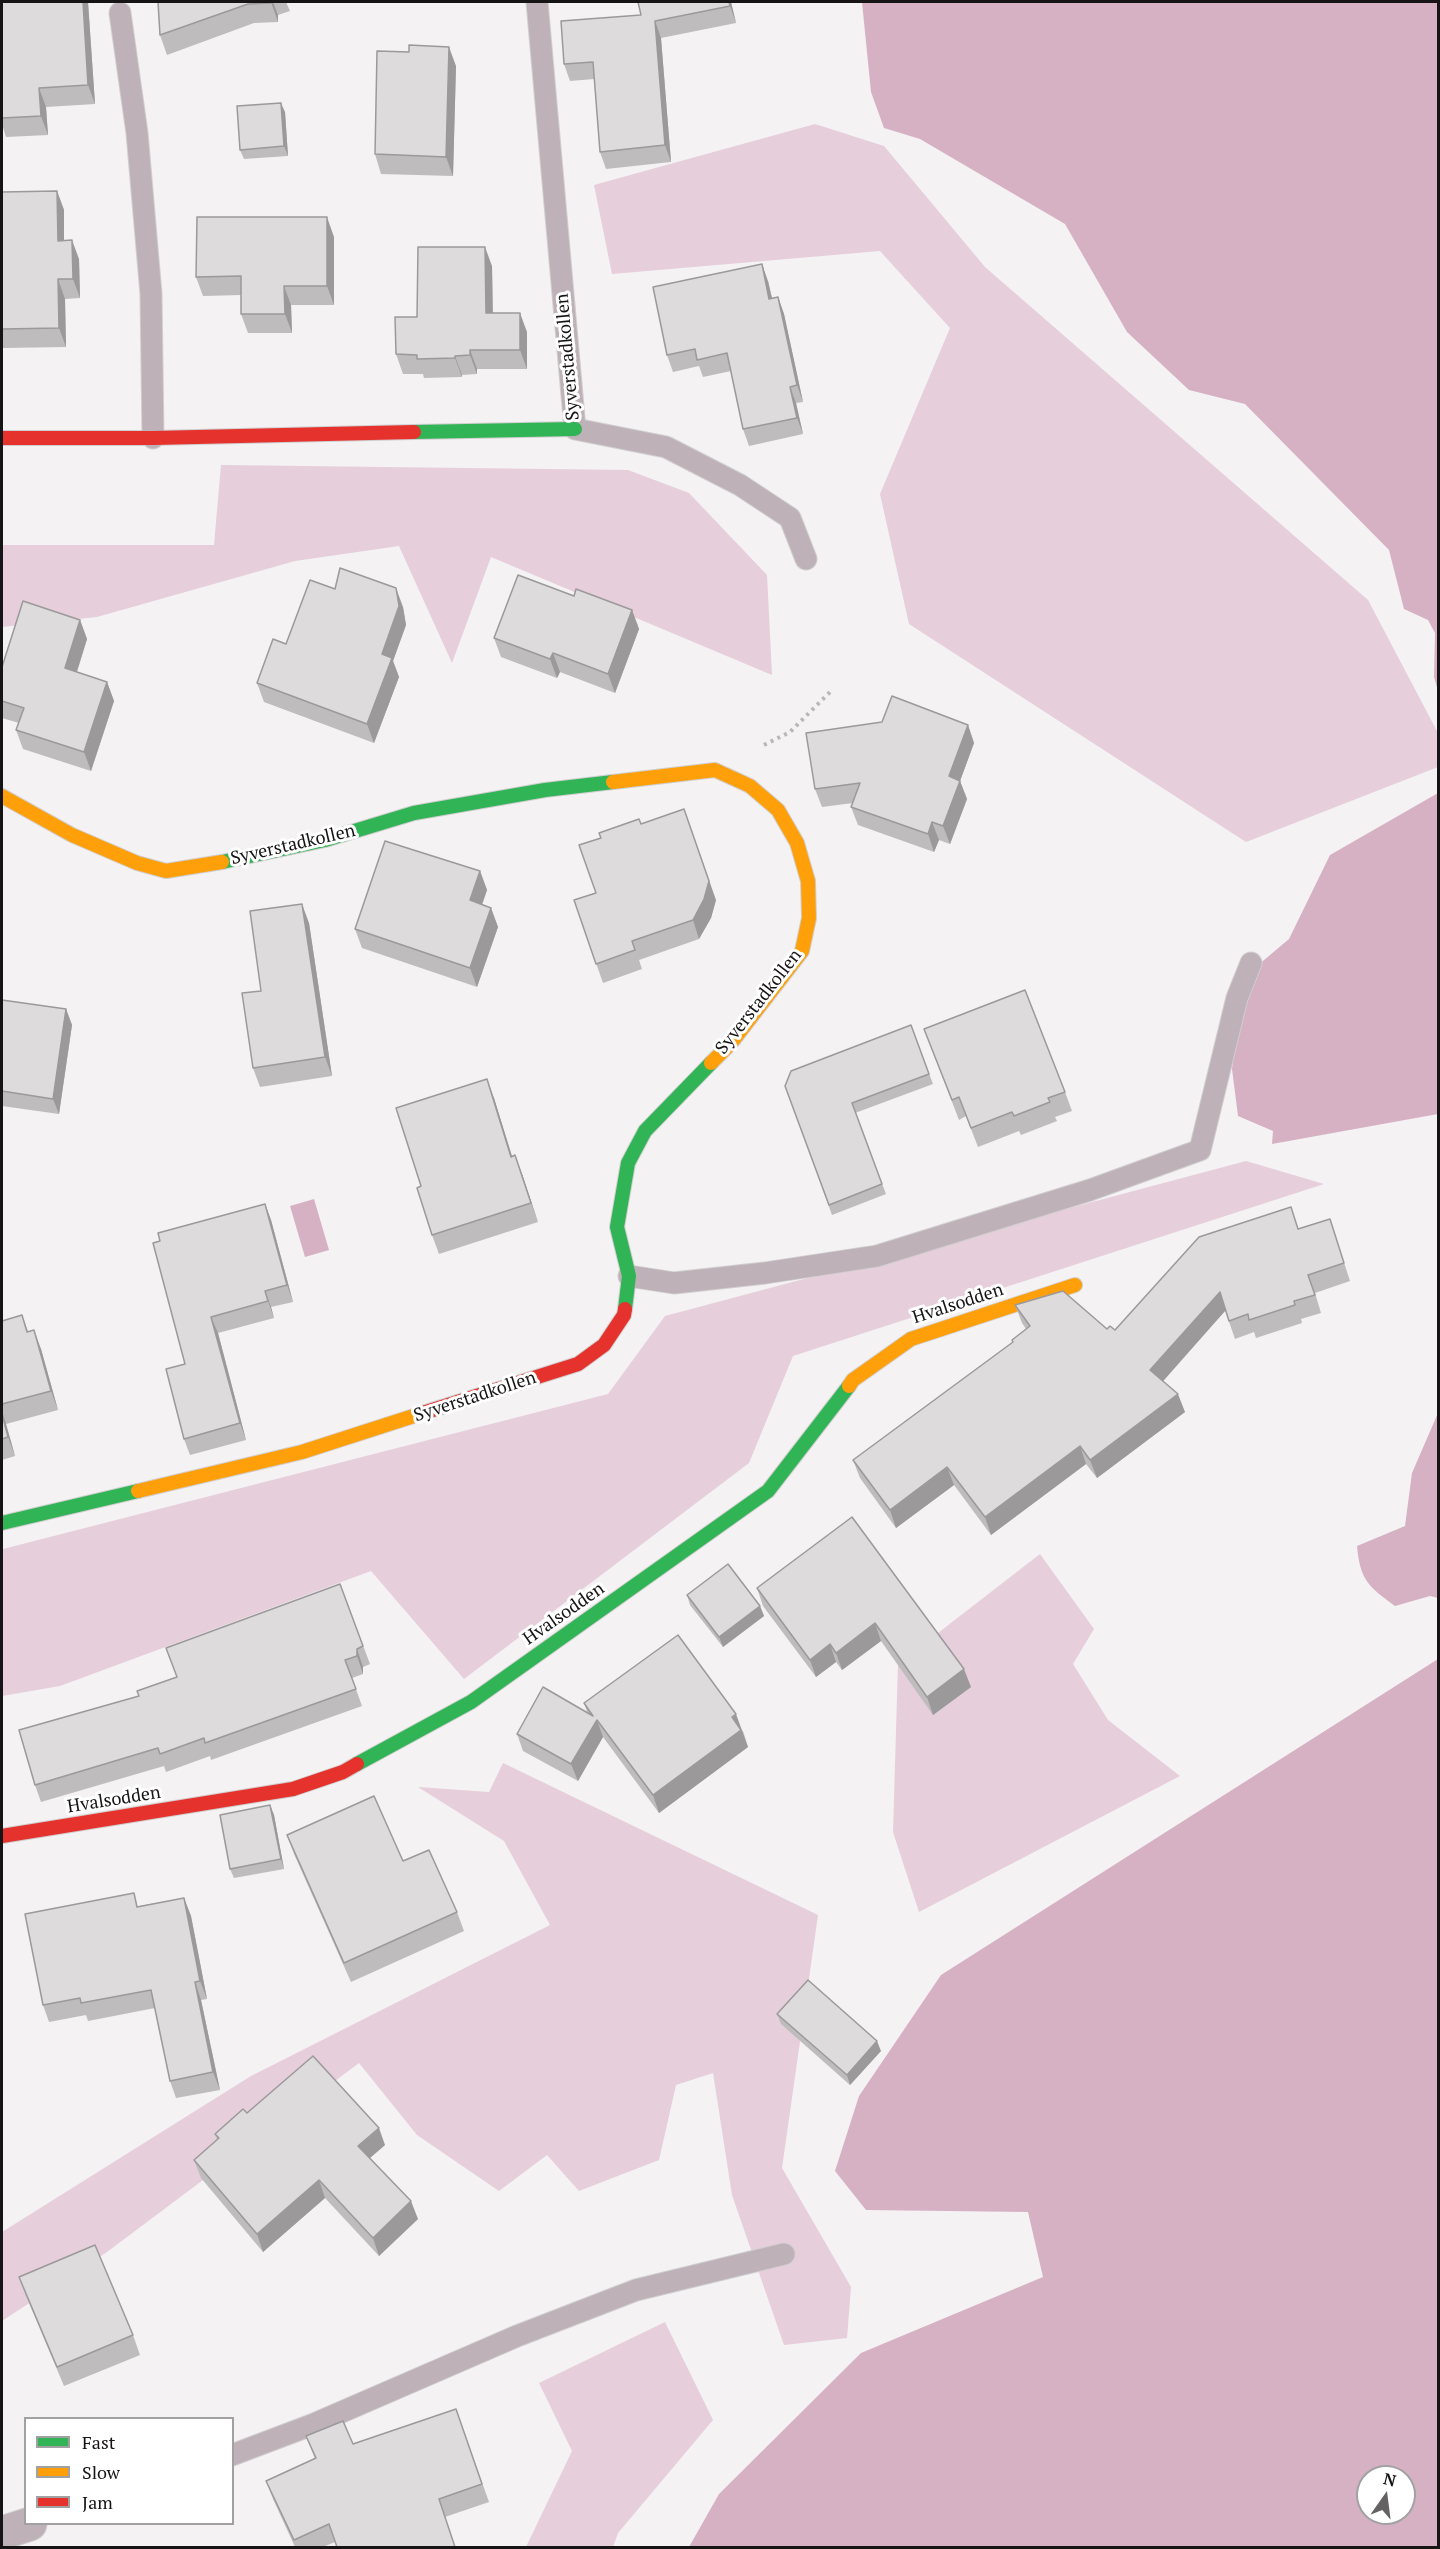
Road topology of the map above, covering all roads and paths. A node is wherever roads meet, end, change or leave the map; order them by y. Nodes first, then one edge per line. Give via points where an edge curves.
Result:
1 (537, 2) edge
2 (120, 13) dead end
3 (575, 429) junction
4 (2, 438) edge
5 (153, 438) junction
6 (806, 559) dead end
7 (830, 692) dead end
8 (715, 770) junction
9 (2, 796) edge
10 (1251, 963) dead end
11 (628, 1276) junction
12 (1075, 1285) dead end
13 (2, 1523) edge
14 (2, 1836) edge
15 (784, 2254) dead end
16 (234, 2454) edge
17 (24, 2525) edge
18 (2, 2533) edge

1 - 3 lane, Syverstadkollen
2 - 5 lane via 137,133 151,294
3 - 5 street, Syverstadkollen
3 - 6 lane via 666,447 740,485 790,518
4 - 5 street, Syverstadkollen
7 - 8 path via 790,732
8 - 9 street, Syverstadkollen via 544,790 414,813 325,840 166,871 72,835
8 - 11 street, Syverstadkollen via 750,786 778,810 796,843 808,881 809,918 802,951 731,1042 645,1131 628,1163 617,1227
10 - 11 lane via 1237,998 1200,1150 1089,1190 877,1256 765,1274 674,1283
11 - 13 street, Syverstadkollen via 624,1315 604,1345 578,1364 302,1452
12 - 14 street, Hvalsodden via 911,1339 853,1380 768,1491 471,1702 343,1772 292,1788
15 - 16 lane via 636,2290
17 - 18 street

